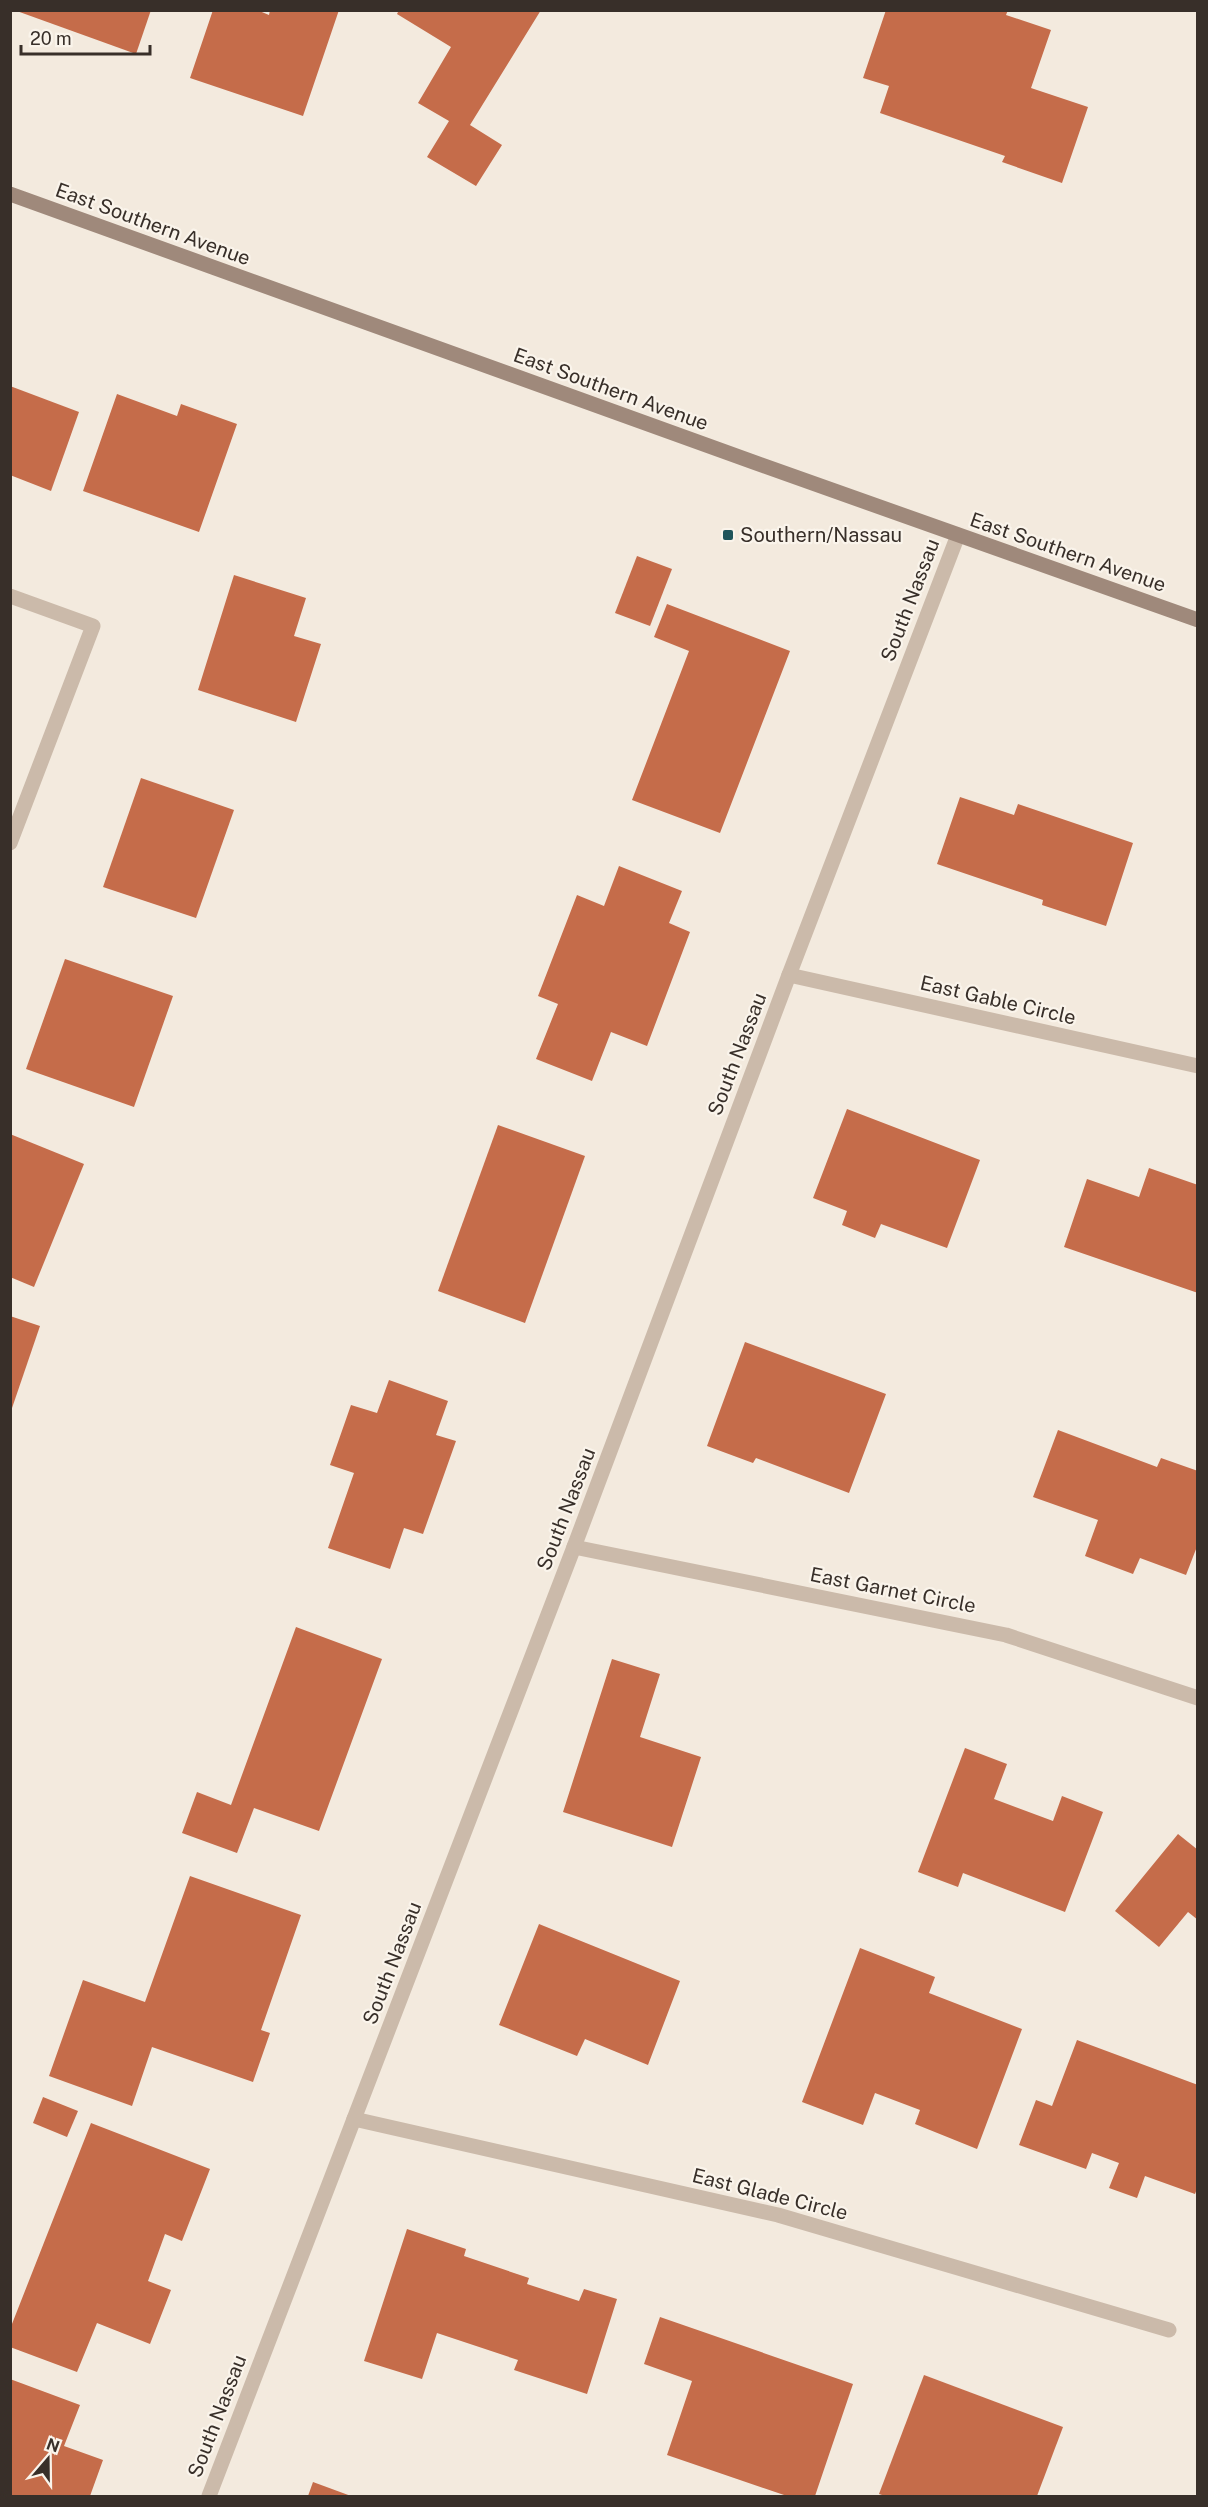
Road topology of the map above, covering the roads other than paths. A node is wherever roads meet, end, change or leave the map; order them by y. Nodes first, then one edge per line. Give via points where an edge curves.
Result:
1 (10, 194) edge
2 (958, 535) junction
3 (10, 596) edge
4 (1197, 620) edge
5 (10, 843) edge
6 (789, 975) junction
7 (1197, 1066) edge
8 (574, 1547) junction
9 (1197, 1698) edge
10 (354, 2119) junction
11 (1169, 2330) dead end
12 (209, 2496) edge

1 - 2 main road, East Southern Avenue
2 - 4 main road, East Southern Avenue
2 - 6 street, South Nassau
3 - 5 street via 93,626
6 - 7 street, East Gable Circle
6 - 8 street, South Nassau
8 - 9 street, East Garnet Circle via 1006,1635
8 - 10 street, South Nassau
10 - 11 street, East Glade Circle via 778,2215
10 - 12 street, South Nassau

